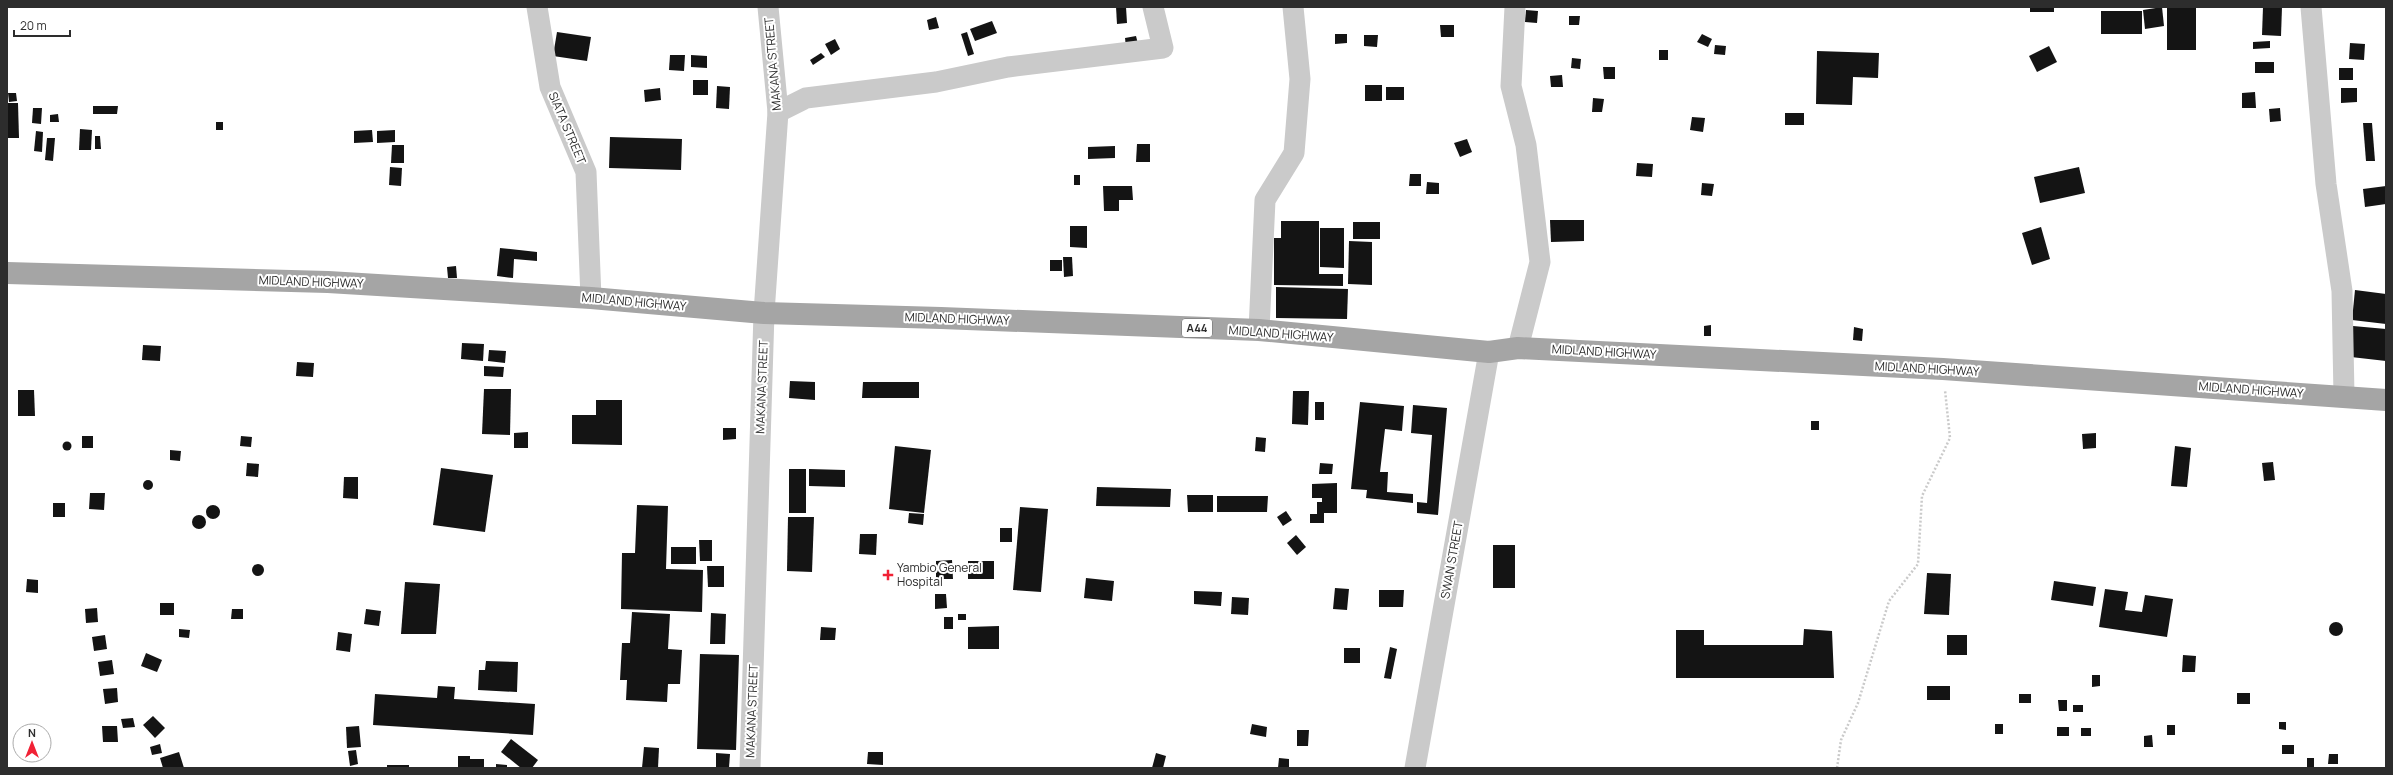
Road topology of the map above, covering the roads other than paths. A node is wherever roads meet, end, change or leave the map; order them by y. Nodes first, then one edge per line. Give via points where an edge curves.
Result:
1 (537, 7) edge
2 (768, 7) edge
3 (1152, 7) edge
4 (1293, 7) edge
5 (1514, 7) edge
6 (2311, 7) edge
7 (778, 112) junction
8 (7, 273) edge
9 (591, 298) junction
10 (764, 313) junction
11 (1259, 330) junction
12 (1518, 348) junction
13 (1489, 352) junction
14 (2344, 396) junction
15 (2386, 400) edge
16 (750, 768) edge
17 (1415, 768) edge

1 - 9 street, SIATA STREET via 550,87 586,172
2 - 7 street, MAKANA STREET
3 - 7 street via 1163,48 1008,67 936,82 806,98
4 - 11 street via 1300,79 1294,153 1265,200
5 - 12 street via 1511,86 1526,145 1540,262
6 - 14 street via 2326,184 2342,291
7 - 10 street, MAKANA STREET
8 - 9 main road, MIDLAND HIGHWAY / A44 via 328,282
9 - 10 main road, MIDLAND HIGHWAY / A44
10 - 11 main road, MIDLAND HIGHWAY / A44
10 - 16 street, MAKANA STREET
11 - 13 main road, MIDLAND HIGHWAY / A44
12 - 13 main road, MIDLAND HIGHWAY / A44
12 - 14 main road, MIDLAND HIGHWAY / A44 via 1943,369
13 - 17 street, SWAN STREET
14 - 15 main road, MIDLAND HIGHWAY / A44

